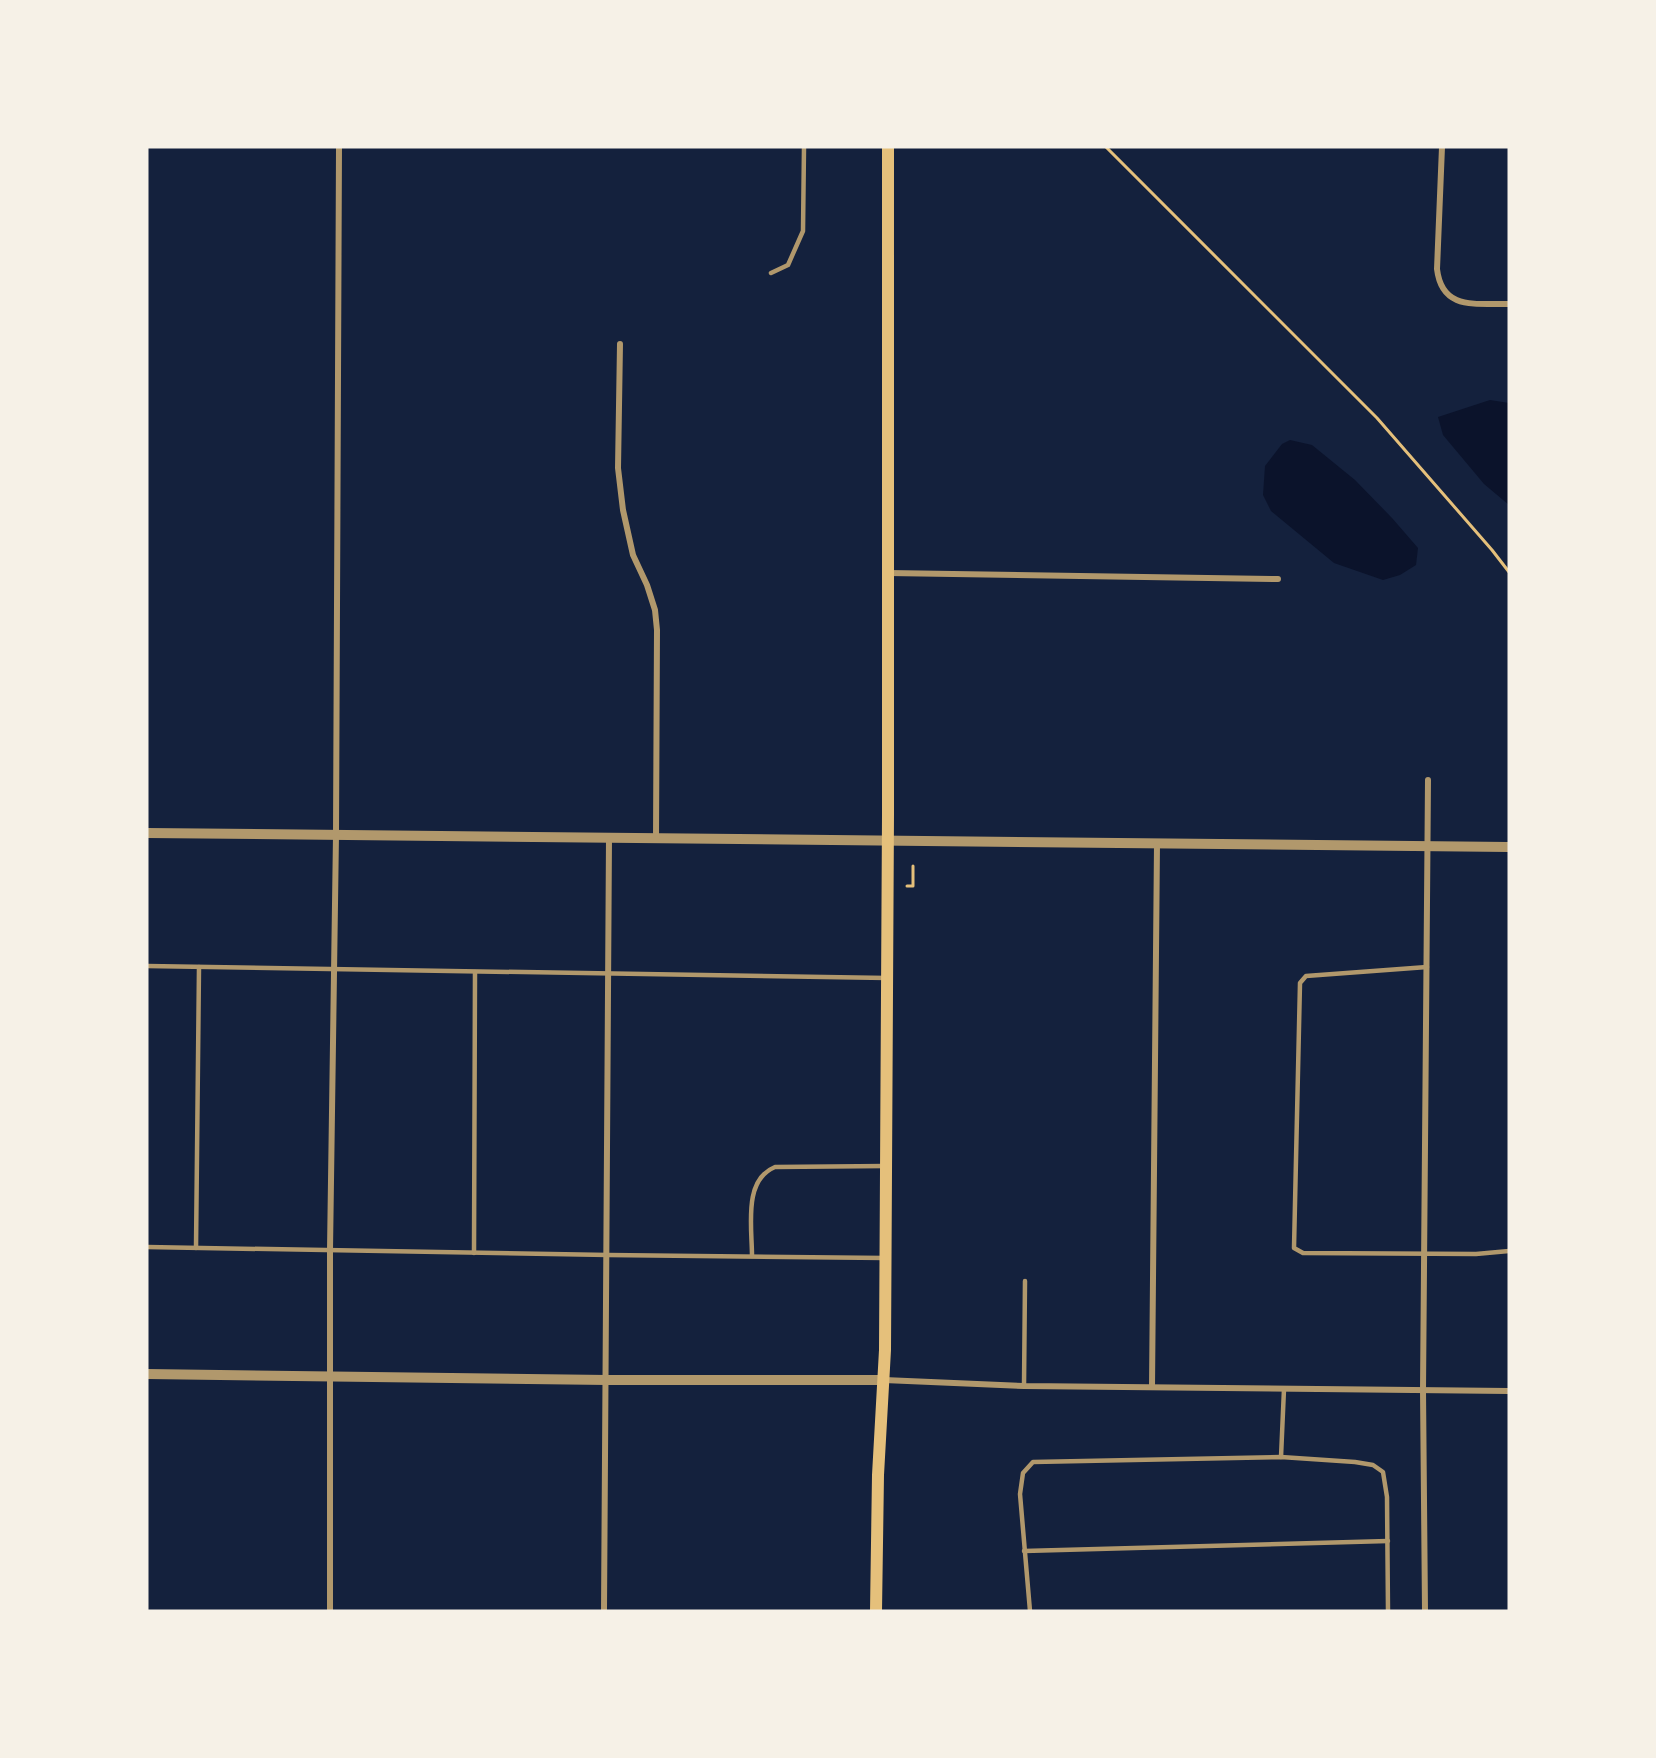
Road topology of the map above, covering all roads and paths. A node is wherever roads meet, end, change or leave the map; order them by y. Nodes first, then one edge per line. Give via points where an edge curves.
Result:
1 (339, 147) edge
2 (804, 147) edge
3 (888, 147) edge
4 (1106, 147) edge
5 (1442, 147) edge
6 (771, 273) dead end
7 (1509, 304) edge
8 (620, 344) dead end
9 (1509, 572) edge
10 (888, 573) junction
11 (1278, 579) dead end
12 (1428, 780) dead end
13 (147, 833) edge
14 (336, 835) junction
15 (609, 838) junction
16 (656, 839) junction
17 (888, 840) junction
18 (1157, 844) junction
19 (1428, 847) junction
20 (1509, 847) edge
21 (913, 866) dead end
22 (907, 886) dead end
23 (147, 966) edge
24 (199, 967) junction
25 (1426, 967) junction
26 (334, 970) junction
27 (476, 972) junction
28 (609, 974) junction
29 (887, 978) junction
30 (886, 1166) junction
31 (147, 1247) edge
32 (196, 1248) junction
33 (330, 1250) junction
34 (1509, 1251) edge
35 (474, 1252) junction
36 (1425, 1254) junction
37 (608, 1255) junction
38 (752, 1256) junction
39 (885, 1258) junction
40 (1025, 1281) dead end
41 (147, 1374) edge
42 (331, 1376) junction
43 (607, 1380) junction
44 (883, 1380) junction
45 (1024, 1386) junction
46 (1152, 1387) junction
47 (1284, 1389) junction
48 (1423, 1390) junction
49 (1509, 1391) edge
50 (1281, 1457) junction
51 (1388, 1540) junction
52 (1024, 1551) junction
53 (330, 1611) edge
54 (604, 1611) edge
55 (876, 1611) edge
56 (1030, 1611) edge
57 (1388, 1611) edge
58 (1425, 1611) edge

1 - 14 street
2 - 6 lane via 803,231 788,265
3 - 10 main road
4 - 9 path via 1377,418
5 - 7 street via 1438,282 1454,300
8 - 16 street via 618,468 623,510 633,555 655,610 657,630
10 - 11 street
10 - 17 main road
12 - 19 street
13 - 14 street
14 - 15 street
14 - 26 street
15 - 16 street
15 - 28 street
16 - 17 street
17 - 18 street
17 - 29 main road
18 - 19 street
18 - 46 street
19 - 20 street
19 - 25 street
21 - 22 path via 913,886
23 - 24 lane
24 - 26 lane
24 - 32 lane
25 - 36 street
25 - 36 lane via 1306,976 1300,983 1294,1248 1303,1253
26 - 27 lane
26 - 33 street
27 - 28 lane
27 - 35 lane
28 - 29 lane
28 - 37 street
29 - 30 main road
30 - 38 lane via 775,1167 765,1171 752,1199
30 - 39 main road
31 - 32 lane
32 - 33 lane
33 - 35 lane
33 - 42 street
34 - 36 lane
35 - 37 lane
36 - 48 street
37 - 38 lane
37 - 43 street
38 - 39 lane
39 - 44 main road
40 - 45 lane
41 - 42 street
42 - 43 street
42 - 53 street
43 - 44 street
43 - 54 street
44 - 45 street
44 - 55 main road
45 - 46 street
46 - 47 street
47 - 48 street
47 - 50 lane
48 - 49 street
48 - 58 street
50 - 51 lane via 1355,1462 1373,1465 1383,1472
50 - 52 lane via 1033,1462 1023,1473 1020,1494
51 - 52 lane
51 - 57 lane
52 - 56 lane

